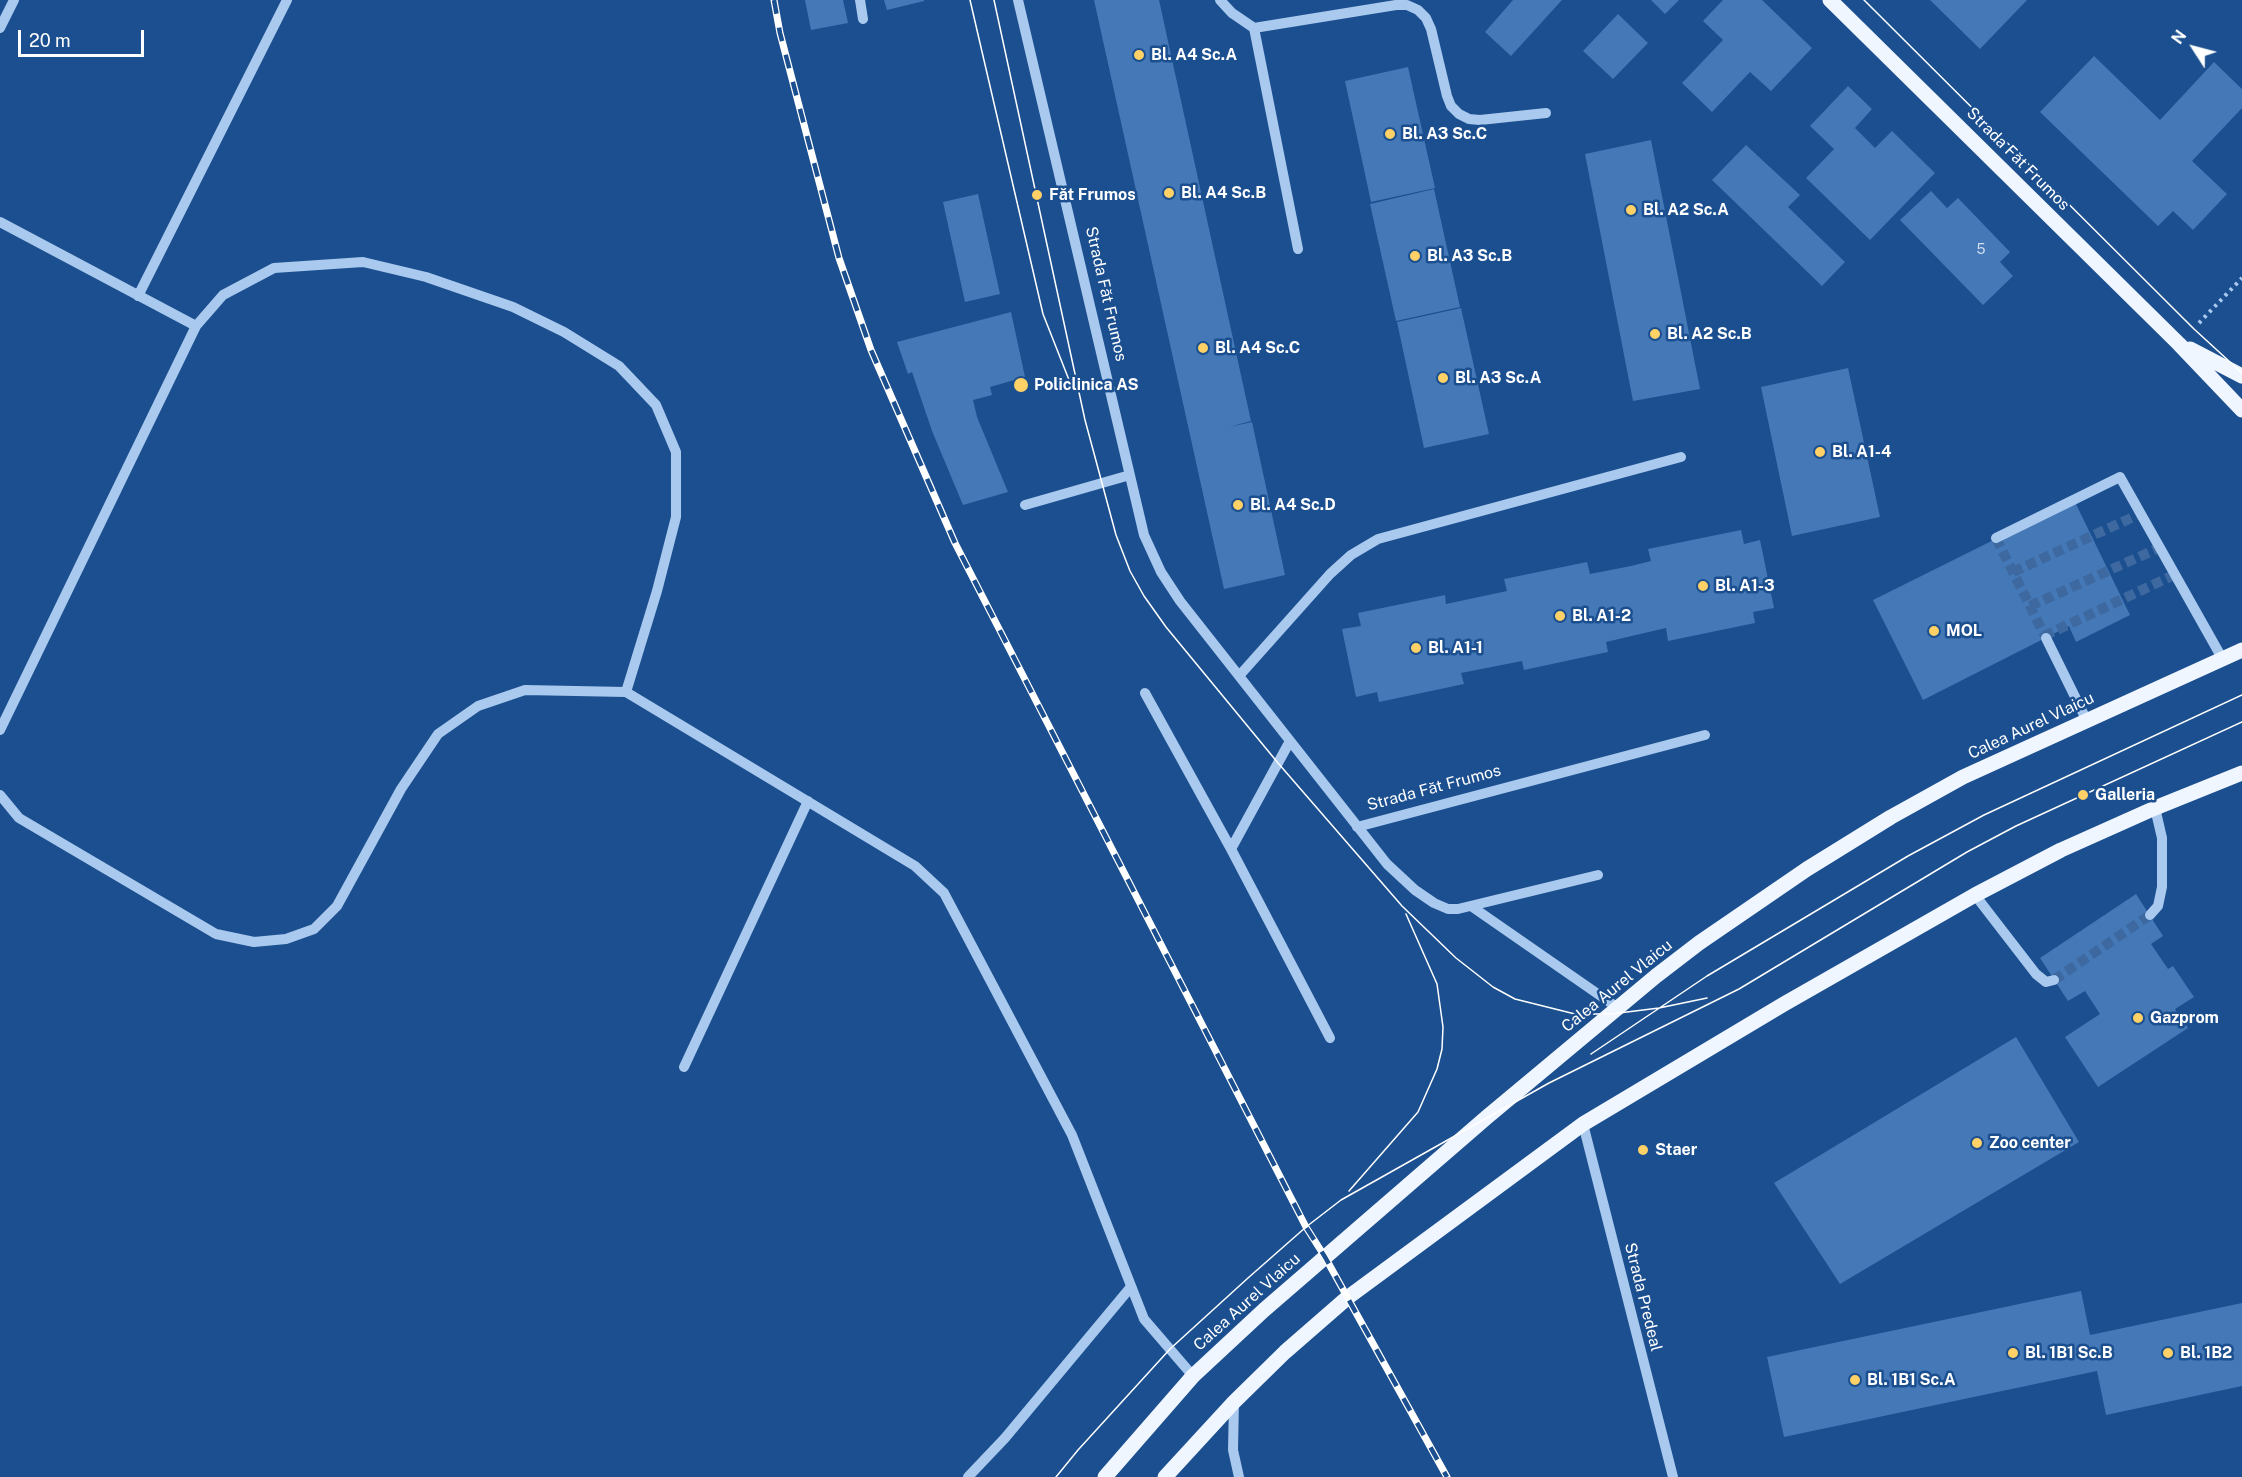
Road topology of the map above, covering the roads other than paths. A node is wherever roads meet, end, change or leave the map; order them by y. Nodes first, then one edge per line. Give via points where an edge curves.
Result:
1 (14, 0) edge
2 (287, 0) edge
3 (860, 0) edge
4 (1018, 0) edge
5 (1220, 0) edge
6 (1830, 0) edge
7 (863, 18) dead end
8 (0, 28) edge
9 (1254, 28) junction
10 (1546, 114) dead end
11 (0, 222) edge
12 (1298, 249) dead end
13 (138, 296) junction
14 (196, 327) junction
15 (2180, 344) junction
16 (2242, 376) edge
17 (2242, 410) edge
18 (1681, 457) dead end
19 (1130, 475) junction
20 (1024, 505) dead end
21 (1996, 538) dead end
22 (2046, 638) tunnel mouth
23 (2242, 650) edge
24 (2222, 658) junction
25 (1239, 676) junction
26 (626, 692) junction
27 (1145, 693) dead end
28 (2086, 719) junction
29 (0, 730) edge
30 (1705, 735) dead end
31 (1290, 741) junction
32 (2242, 773) edge
33 (0, 795) edge
34 (808, 801) junction
35 (2156, 808) junction
36 (1357, 827) junction
37 (1231, 849) junction
38 (1598, 875) dead end
39 (1975, 895) junction
40 (1470, 906) junction
41 (2151, 915) tunnel mouth
42 (2054, 980) dead end
43 (1618, 1008) junction
44 (1330, 1038) dead end
45 (684, 1067) dead end
46 (1582, 1124) junction
47 (1130, 1288) junction
48 (1193, 1376) junction
49 (1234, 1402) junction
50 (968, 1477) edge
51 (1105, 1477) edge
52 (1165, 1477) edge
53 (1239, 1477) edge
54 (1673, 1477) edge

1 - 8 street
2 - 13 street
3 - 7 street
4 - 19 street, Strada Făt Frumos
5 - 9 street
6 - 15 main road, Strada Făt Frumos
9 - 10 street via 1407,6 1426,18 1447,96 1459,114 1480,120
9 - 12 street
11 - 13 street
13 - 14 street
14 - 26 street via 223,295 274,268 363,262 426,277 513,307 619,366 656,405 676,452 676,517
14 - 29 street
15 - 16 main road, Strada Făt Frumos
15 - 17 main road, Strada Făt Frumos
18 - 25 street via 1378,539 1337,567
19 - 20 street
19 - 25 street, Strada Făt Frumos via 1144,535 1161,572
21 - 24 street via 2120,477
22 - 28 street
23 - 24 main road, Calea Aurel Vlaicu
24 - 28 main road, Calea Aurel Vlaicu
25 - 31 street, Strada Făt Frumos
26 - 33 street via 525,690 478,706 438,734 401,789 337,906 314,929 286,939 254,942 216,934 19,818
26 - 34 street
27 - 37 street
28 - 43 main road, Calea Aurel Vlaicu via 1963,777 1807,869 1699,943
30 - 36 street, Strada Făt Frumos
31 - 36 street, Strada Făt Frumos
31 - 37 street
32 - 35 main road
34 - 45 street
34 - 47 street via 915,866 944,893 1072,1135
35 - 39 main road via 2061,850
35 - 41 street via 2162,838 2163,887
36 - 40 street via 1414,890 1448,909
37 - 44 street
38 - 40 street
39 - 42 street via 2036,974 2046,982
39 - 46 main road
40 - 43 street
43 - 48 main road, Calea Aurel Vlaicu via 1325,1257
46 - 49 main road via 1347,1298
46 - 54 street, Strada Predeal
47 - 48 street via 1144,1319
47 - 50 street
48 - 51 main road, Calea Aurel Vlaicu
49 - 52 main road
49 - 53 street via 1233,1450

